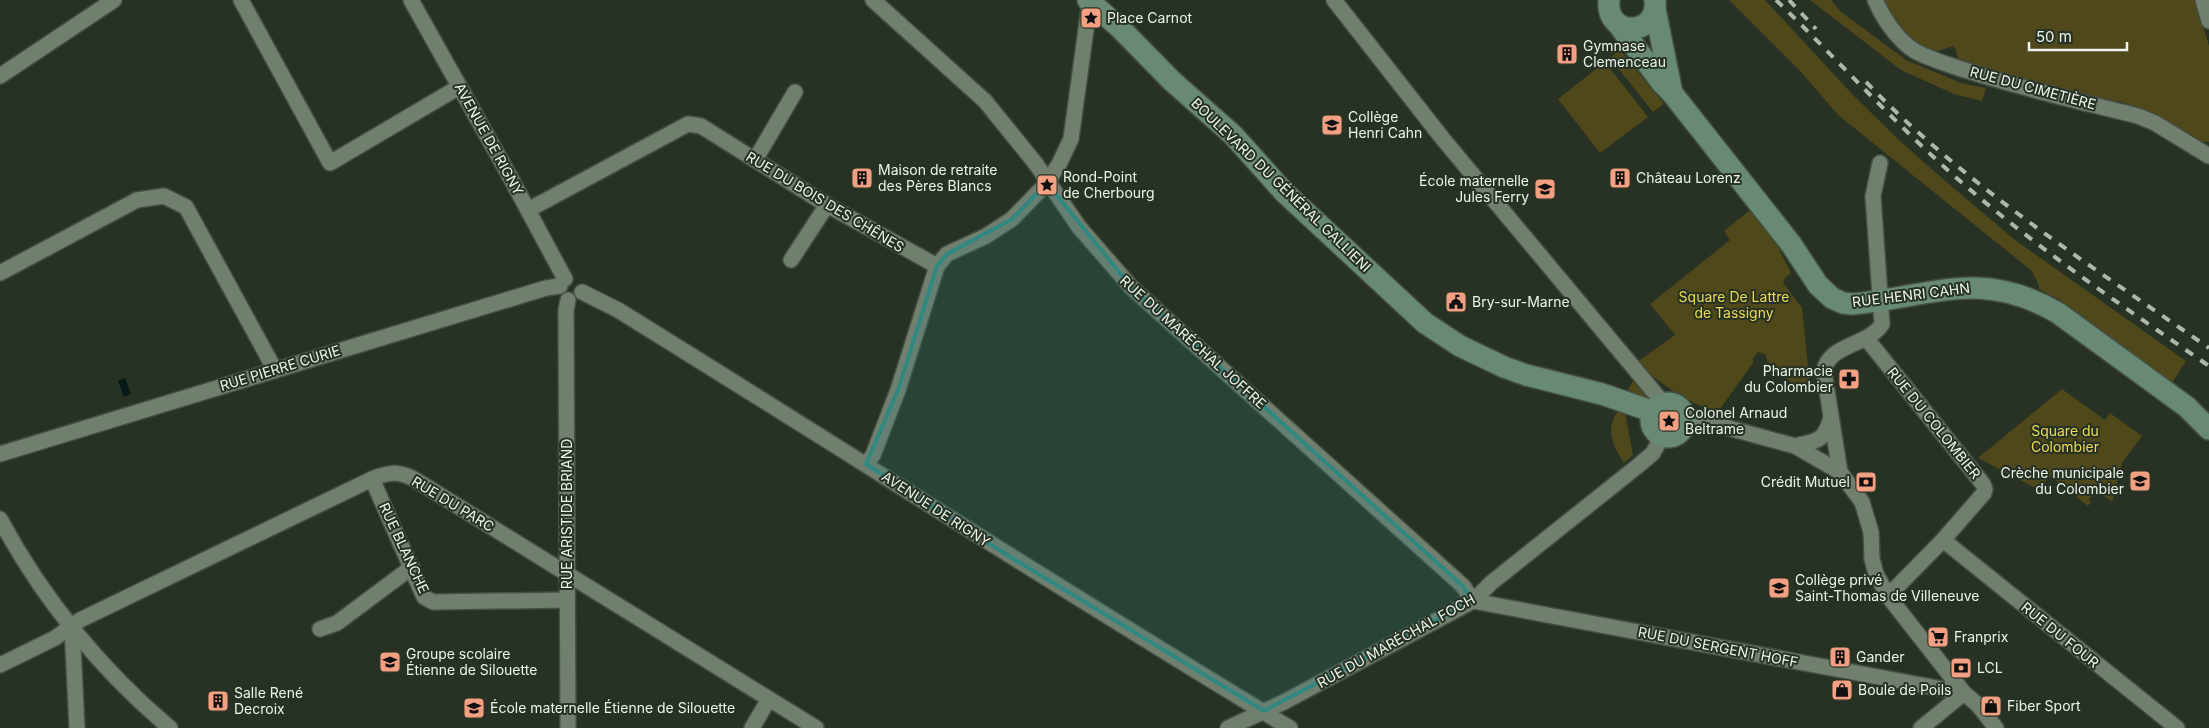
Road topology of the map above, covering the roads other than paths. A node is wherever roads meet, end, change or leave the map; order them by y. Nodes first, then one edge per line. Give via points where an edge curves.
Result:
1 (114, 0) edge
2 (241, 0) edge
3 (411, 0) edge
4 (873, 0) edge
5 (1334, 0) edge
6 (1592, 0) edge
7 (1875, 0) edge
8 (2202, 0) edge
9 (1090, 1) edge
10 (1655, 5) edge
11 (1612, 13) edge
12 (2209, 21) edge
13 (0, 76) edge
14 (459, 87) junction
15 (796, 92) dead end
16 (1672, 93) junction
17 (2209, 156) edge
18 (755, 160) junction
19 (1880, 163) dead end
20 (1047, 183) junction
21 (827, 205) junction
22 (528, 210) junction
23 (791, 260) dead end
24 (937, 266) junction
25 (0, 274) edge
26 (562, 283) junction
27 (582, 292) junction
28 (1881, 299) junction
29 (568, 300) junction
30 (1866, 338) junction
31 (275, 370) junction
32 (1659, 408) junction
33 (1685, 416) junction
34 (1832, 416) junction
35 (2209, 429) edge
36 (1662, 436) junction
37 (1796, 446) junction
38 (0, 454) edge
39 (866, 464) junction
40 (1840, 472) junction
41 (372, 479) junction
42 (0, 519) edge
43 (1943, 540) junction
44 (412, 567) junction
45 (567, 573) junction
46 (1888, 596) junction
47 (567, 600) junction
48 (1473, 601) junction
49 (72, 626) junction
50 (320, 629) dead end
51 (0, 665) edge
52 (1964, 693) junction
53 (770, 699) junction
54 (1264, 711) junction
55 (77, 728) edge
56 (170, 728) edge
57 (568, 728) edge
58 (752, 728) edge
59 (816, 728) edge
60 (1228, 728) edge
61 (1290, 728) edge
62 (1922, 728) edge
63 (1996, 728) edge
64 (2177, 728) edge

1 - 13 street
2 - 14 street via 330,163
3 - 14 street, AVENUE DE RIGNY
4 - 20 street, RUE DU MARÉCHAL JOFFRE via 986,101 1036,164
5 - 32 street
6 - 11 main road, RUE HENRI CAHN
7 - 17 street, RUE DU CIMETIÈRE via 1881,14 1903,42 1927,56 1989,78 2138,116
8 - 12 street
9 - 20 street via 1071,139
9 - 32 main road, BOULEVARD DU GÉNÉRAL GALLIENI via 1172,81 1233,134 1284,192 1425,323 1460,346 1526,375
10 - 11 main road via 1653,17 1641,27 1625,28
10 - 16 main road
11 - 16 main road, RUE HENRI CAHN
14 - 22 street, AVENUE DE RIGNY
15 - 18 street
16 - 28 main road, RUE HENRI CAHN via 1791,244 1824,293 1843,303 1859,304
18 - 21 street, RUE DU BOIS DES CHÊNES
18 - 22 street, RUE DU BOIS DES CHÊNES via 701,126 688,124
19 - 28 street via 1874,196
20 - 24 street via 1012,219 986,236 947,254
20 - 48 street, RUE DU MARÉCHAL JOFFRE via 1078,227 1132,288 1463,586
21 - 23 street
21 - 24 street, RUE DU BOIS DES CHÊNES
22 - 26 street, AVENUE DE RIGNY
24 - 39 street via 898,390
25 - 31 street via 137,200 164,196 186,207
26 - 27 street via 569,278 578,280
26 - 29 street via 561,295
26 - 31 street, RUE PIERRE CURIE
27 - 29 street via 577,299
27 - 39 street, AVENUE DE RIGNY via 618,310
28 - 30 street via 1882,324 1877,332
28 - 35 main road, RUE HENRI CAHN via 1977,286 2036,300 2187,407
29 - 45 street, RUE ARISTIDE BRIAND
30 - 34 street via 1831,355 1825,364
30 - 43 street, RUE DU COLOMBIER via 1985,487 1984,493
31 - 38 street, RUE PIERRE CURIE
32 - 33 main road via 1675,404
32 - 36 main road via 1652,423
33 - 36 main road via 1681,431 1672,436
33 - 37 street
34 - 37 street via 1826,434 1818,441
34 - 40 street
36 - 48 street, RUE DU MARÉCHAL FOCH via 1646,459
37 - 40 street
39 - 54 street, AVENUE DE RIGNY via 1007,555
40 - 46 street via 1862,502 1871,532 1876,574
41 - 44 street, RUE BLANCHE
41 - 45 street, RUE DU PARC via 391,473 407,475
41 - 49 street, RUE DU PARC
42 - 49 street via 42,589
43 - 46 street, RUE DU COLOMBIER
43 - 64 street, RUE DU FOUR
44 - 47 street, RUE BLANCHE via 424,597 432,602
44 - 50 street via 337,623
45 - 47 street, RUE ARISTIDE BRIAND
45 - 53 street, RUE DU PARC
46 - 52 street
47 - 57 street, RUE ARISTIDE BRIAND
48 - 52 street, RUE DU SERGENT HOFF
48 - 54 street, RUE DU MARÉCHAL FOCH
49 - 51 street, RUE DU PARC
49 - 55 street
49 - 56 street via 120,680
52 - 62 street
52 - 63 street
53 - 58 street
53 - 59 street, RUE DU PARC
54 - 60 street, RUE DU MARÉCHAL FOCH
54 - 61 street, AVENUE DE RIGNY

